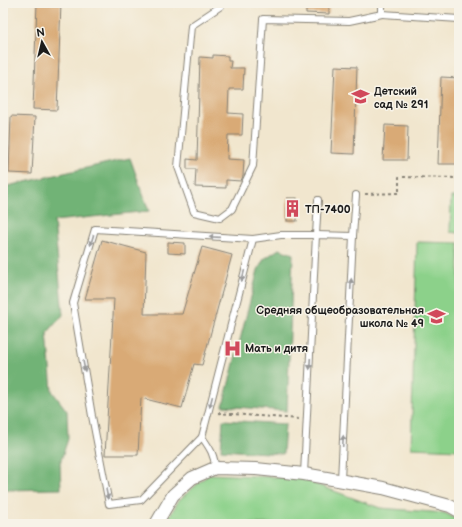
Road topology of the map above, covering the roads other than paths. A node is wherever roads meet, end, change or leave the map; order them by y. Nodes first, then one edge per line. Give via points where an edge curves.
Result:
1 (221, 3) edge
2 (382, 3) edge
3 (382, 14) junction
4 (459, 19) edge
5 (356, 195) road end
6 (318, 200) dead end
7 (316, 235) junction
8 (353, 236) junction
9 (253, 239) junction
10 (202, 437) junction
11 (216, 468) junction
12 (304, 474) junction
13 (341, 480) junction
14 (459, 511) edge
15 (156, 524) edge

1 - 3 lane via 221,6 191,26 178,167 194,212 220,218 232,209 253,166 263,19 349,21
2 - 3 lane
3 - 4 lane
5 - 8 lane
6 - 7 lane
7 - 8 lane
7 - 9 lane via 281,235
7 -> 12 lane
13 -> 8 lane
9 -> 10 lane
9 -> 10 lane via 95,229 73,303 109,504 141,500
10 - 11 lane via 216,461
11 - 12 street
11 - 15 street via 192,478 172,495
12 - 13 street
13 - 14 street via 383,488 450,506

